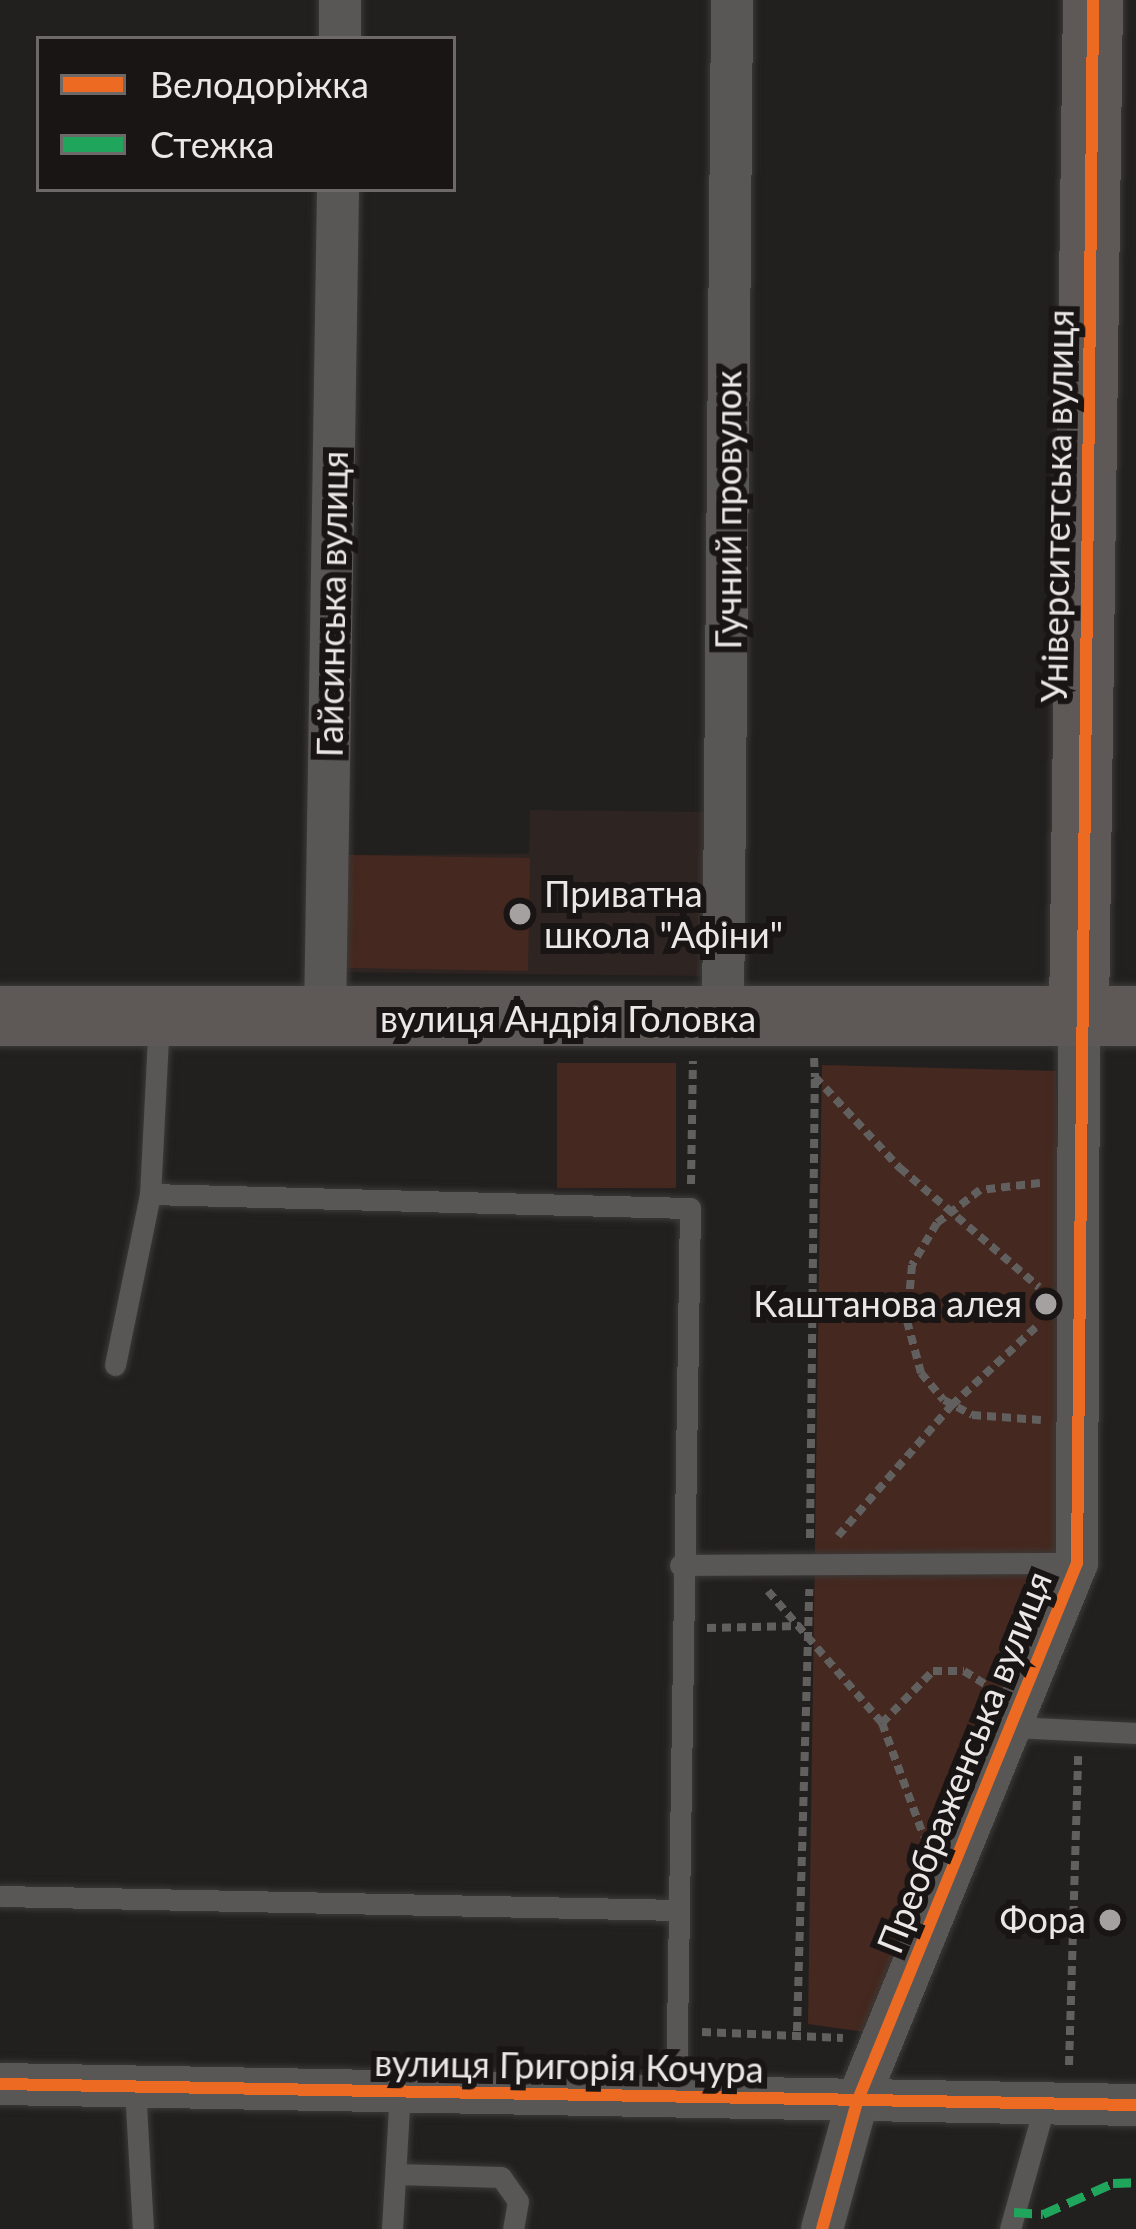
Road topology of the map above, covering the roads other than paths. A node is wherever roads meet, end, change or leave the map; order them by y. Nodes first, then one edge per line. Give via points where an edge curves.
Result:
1 (340, 0) edge
2 (732, 0) edge
3 (1094, 0) edge
4 (340, 36) edge
5 (338, 192) edge
6 (1108, 1015) edge
7 (0, 1016) edge
8 (159, 1017) junction
9 (325, 1018) junction
10 (708, 1033) junction
11 (150, 1194) junction
12 (115, 1365) dead end
13 (1077, 1562) junction
14 (680, 1565) junction
15 (1005, 1709) junction
16 (1136, 1733) edge
17 (0, 1896) edge
18 (678, 1910) junction
19 (0, 2084) edge
20 (135, 2087) junction
21 (1057, 2089) junction
22 (400, 2092) junction
23 (676, 2098) junction
24 (857, 2102) junction
25 (1136, 2105) edge
26 (395, 2174) junction
27 (143, 2229) edge
28 (392, 2229) edge
29 (513, 2229) edge
30 (822, 2229) edge
31 (1010, 2229) edge

1 - 4 street
2 - 10 street, Гучний провулок
3 - 6 main road, Університетська вулиця
5 - 9 street, Гайсинська вулиця
6 - 10 main road, вулиця Андрія Головка
6 - 13 street, Преображенська вулиця
7 - 8 main road, вулиця Андрія Головка
8 - 9 main road, вулиця Андрія Головка
8 - 11 lane
9 - 10 main road, вулиця Андрія Головка
11 - 12 lane
11 - 14 lane via 690,1208
13 - 14 lane
13 - 15 street, Преображенська вулиця
14 - 18 lane
15 - 16 lane via 1079,1730
15 - 24 street, Преображенська вулиця
17 - 18 lane
18 - 23 lane
19 - 20 street, вулиця Григорія Кочура
20 - 22 street, вулиця Григорія Кочура
20 - 27 lane
21 - 24 street, вулиця Григорія Кочура
21 - 25 street, вулиця Григорія Кочура
21 - 31 lane
22 - 23 street, вулиця Григорія Кочура
22 - 26 lane
23 - 24 street, вулиця Григорія Кочура
24 - 30 street, Преображенська вулиця
26 - 28 lane
26 - 29 lane via 501,2177 518,2201

